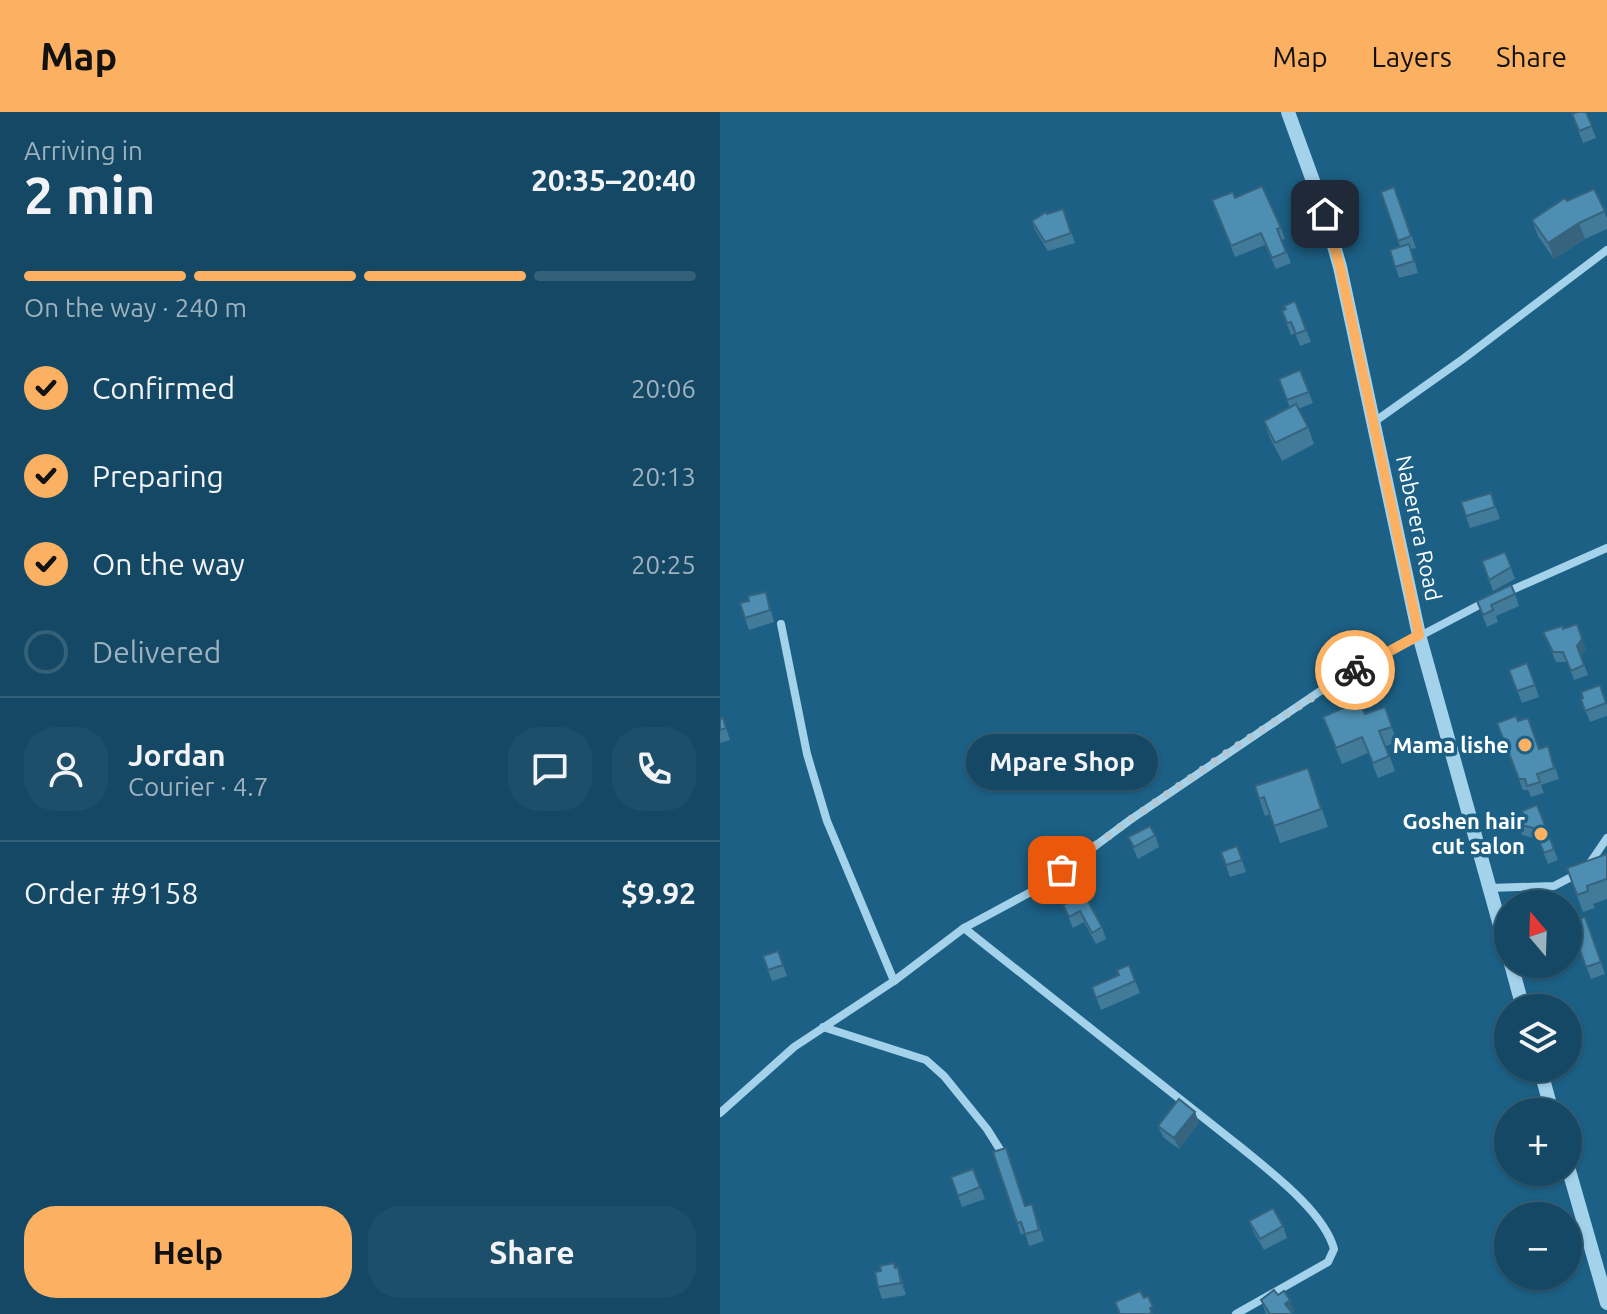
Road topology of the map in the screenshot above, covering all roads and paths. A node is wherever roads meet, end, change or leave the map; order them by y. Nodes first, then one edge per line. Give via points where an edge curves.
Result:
1 (1288, 112) edge
2 (1607, 250) edge
3 (1374, 422) junction
4 (1607, 548) edge
5 (781, 624) dead end
6 (1419, 635) junction
7 (1607, 838) edge
8 (1489, 888) junction
9 (1494, 905) edge
10 (964, 928) junction
11 (894, 981) junction
12 (823, 1027) junction
13 (720, 1113) edge
14 (1004, 1156) edge
15 (1574, 1186) edge
16 (1607, 1300) edge
17 (1241, 1313) edge

1 - 3 street, Naberera Road via 1329,227
2 - 3 street
3 - 6 street, Naberera Road
4 - 6 street
5 - 11 street via 807,754 827,821
6 - 8 street, Naberera Road
6 - 10 street via 1338,679 1040,887
7 - 8 street via 1591,864 1563,884
8 - 9 street, Naberera Road
10 - 11 street
10 - 17 street via 1243,1149 1327,1231 1334,1249 1328,1262
11 - 12 street
12 - 13 street via 764,1070
12 - 14 street via 926,1060
15 - 16 street

